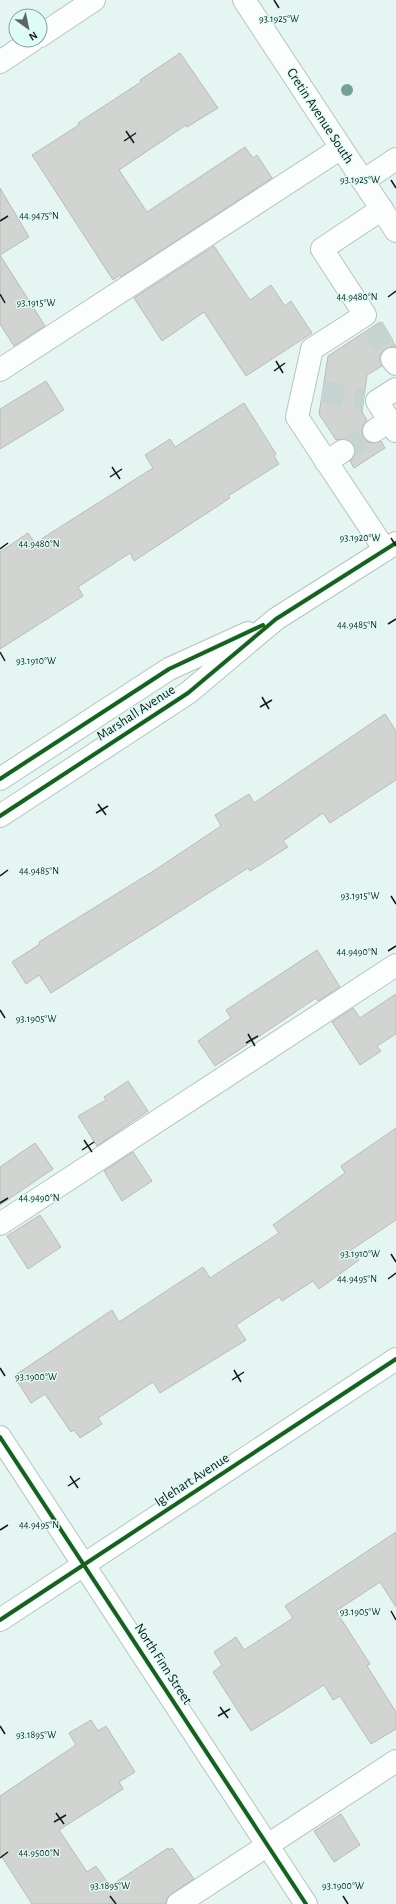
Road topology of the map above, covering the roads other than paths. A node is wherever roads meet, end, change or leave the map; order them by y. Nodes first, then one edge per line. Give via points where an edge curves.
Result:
1 (94, 0) edge
2 (244, 0) edge
3 (48, 31) edge
4 (22, 48) edge
5 (0, 62) edge
6 (341, 148) junction
7 (396, 159) edge
8 (363, 181) junction
9 (382, 209) junction
10 (396, 231) edge
11 (0, 370) edge
12 (396, 389) edge
13 (386, 427) edge
14 (390, 546) edge
15 (276, 620) junction
16 (0, 779) edge
17 (0, 816) edge
18 (396, 965) edge
19 (0, 1224) edge
20 (396, 1359) edge
21 (0, 1437) edge
22 (84, 1564) junction
23 (0, 1620) edge
24 (396, 1761) edge
25 (269, 1846) junction
26 (178, 1904) edge
27 (306, 1904) edge

1 - 3 street
2 - 6 street, Cretin Avenue South
4 - 5 street
6 - 8 street, Cretin Avenue South
6 - 11 street
7 - 8 street
8 - 9 street, Cretin Avenue South
9 - 10 street, Cretin Avenue South
9 - 14 street via 322,249 369,321 312,349 313,391 297,417 335,457
12 - 13 street via 370,400
14 - 15 street, Marshall Avenue
15 - 16 street, Marshall Avenue via 169,669
15 - 17 street, Marshall Avenue via 188,692
18 - 19 street
20 - 22 street, Iglehart Avenue
21 - 22 street, North Finn Street
22 - 23 street, Iglehart Avenue
22 - 25 street, North Finn Street
24 - 25 street
25 - 26 street
25 - 27 street, North Finn Street

